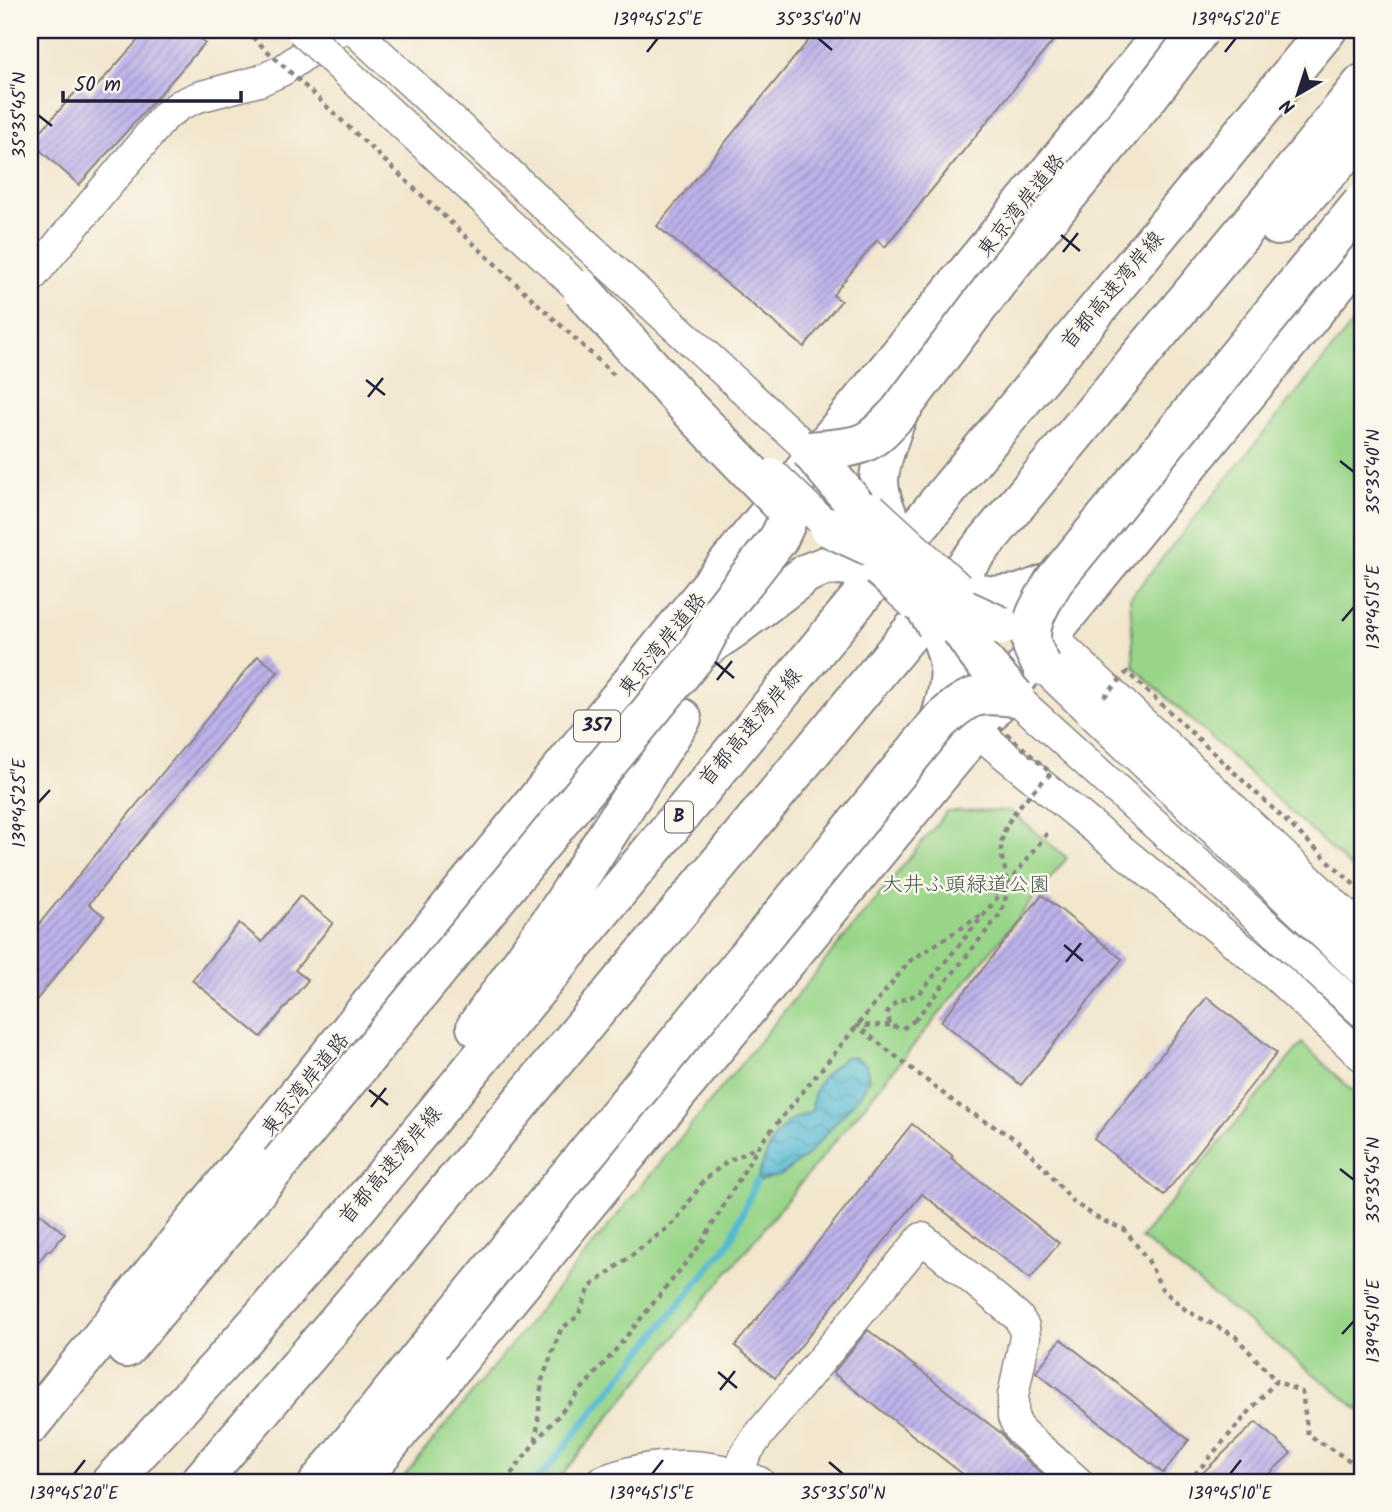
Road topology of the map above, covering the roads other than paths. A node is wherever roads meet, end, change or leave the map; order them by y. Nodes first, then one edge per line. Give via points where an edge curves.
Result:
1 (301, 30) edge
2 (339, 30) edge
3 (354, 30) edge
4 (1166, 30) edge
5 (1200, 30) edge
6 (1327, 30) edge
7 (1362, 84) edge
8 (1362, 135) edge
9 (1362, 203) edge
10 (1362, 253) edge
11 (30, 279) edge
12 (582, 290) junction
13 (899, 412) junction
14 (810, 451) junction
15 (1044, 472) junction
16 (828, 527) joint
17 (916, 577) junction
18 (1054, 581) junction
19 (1001, 626) joint
20 (1046, 651) junction
21 (698, 653) junction
22 (995, 717) junction
23 (682, 718) dead end
24 (939, 722) junction
25 (1362, 930) edge
26 (1362, 971) edge
27 (1362, 1012) edge
28 (1362, 1056) edge
29 (349, 1218) junction
30 (430, 1345) junction
31 (30, 1425) edge
32 (30, 1447) edge
33 (748, 1478) edge
34 (202, 1480) edge
35 (111, 1482) edge
36 (319, 1482) edge
37 (352, 1482) edge
38 (358, 1482) edge
39 (600, 1482) edge
40 (1077, 1482) edge

1 - 12 street, bridge
2 - 11 street via 283,70 260,81 198,97 164,117
3 - 14 street
4 - 31 highway, 東京湾岸道路 / 357
5 - 13 highway, bridge via 1004,273
6 - 29 highway, 首都高速湾岸線 / B
7 - 15 highway
8 - 15 highway
9 - 18 highway, bridge
10 - 20 highway
12 - 16 street, bridge
12 - 21 highway, bridge via 787,515 779,538 717,617
13 - 14 highway, bridge via 865,442
13 - 17 highway, bridge via 879,480 881,500
14 - 17 highway, bridge
15 - 34 highway
16 - 17 highway, bridge
17 - 18 highway via 990,596 1019,594
17 - 19 highway, bridge
17 - 21 highway via 825,566 807,573
17 - 22 highway, bridge via 978,655
17 - 24 highway via 946,648 950,669
18 - 20 highway, bridge via 1040,603 1032,631 1031,644
19 - 20 street, bridge
20 - 22 highway
20 - 25 street
20 - 26 street
21 - 32 highway, bridge via 86,1397
22 - 24 highway, bridge via 993,694 975,696
22 - 27 street
22 - 28 street
22 - 38 highway
23 - 29 highway via 559,908 366,1185
24 - 30 highway, bridge
29 - 35 highway, 首都高速湾岸線 / B
30 - 36 highway
30 - 37 highway
33 - 39 street via 716,1469 669,1466
33 - 40 street via 746,1452 922,1238 1024,1326 1013,1417 1020,1431

